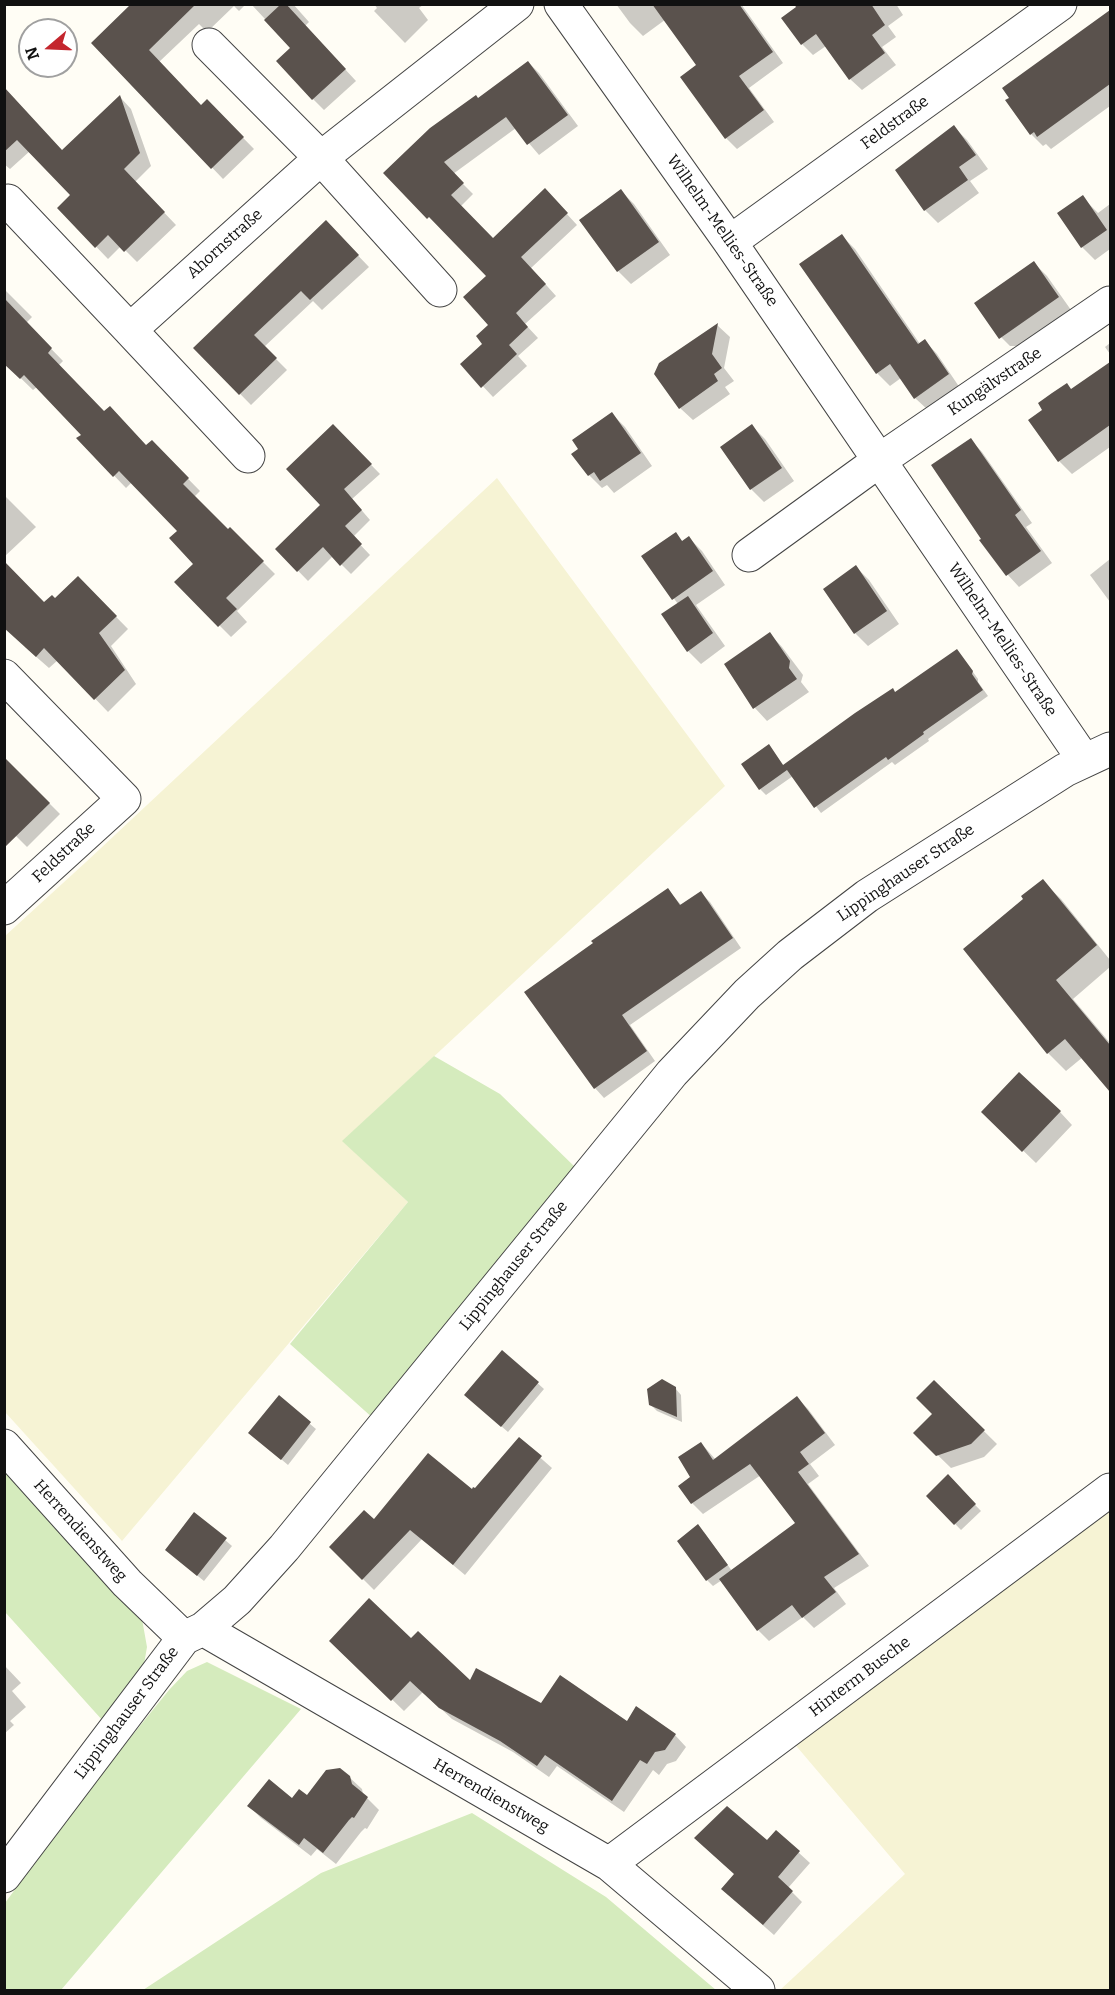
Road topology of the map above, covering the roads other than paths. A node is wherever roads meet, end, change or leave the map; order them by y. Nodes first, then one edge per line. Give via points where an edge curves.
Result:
1 (517, 4) edge
2 (561, 4) edge
3 (1060, 4) edge
4 (209, 45) dead end
5 (321, 159) junction
6 (8, 201) dead end
7 (730, 242) junction
8 (440, 290) dead end
9 (1110, 303) edge
10 (130, 330) junction
11 (248, 456) dead end
12 (880, 460) junction
13 (749, 555) dead end
14 (4, 676) edge
15 (1097, 754) edge
16 (4, 908) edge
17 (4, 1446) edge
18 (1110, 1490) edge
19 (193, 1634) junction
20 (609, 1864) junction
21 (4, 1875) edge
22 (758, 1990) edge

1 - 5 street, Ahornstraße
2 - 7 street, Wilhelm-Mellies-Straße
3 - 7 street, Feldstraße
4 - 5 street
5 - 8 street
5 - 10 street, Ahornstraße
6 - 10 street
7 - 12 street, Wilhelm-Mellies-Straße
9 - 12 street, Kungälvstraße
10 - 11 street
12 - 13 street
12 - 15 street, Wilhelm-Mellies-Straße
14 - 16 street, Feldstraße via 124,799
15 - 19 street, Lippinghauser Straße via 1065,770 867,896 790,955 747,994 672,1073 284,1548 237,1600
17 - 19 street, Herrendienstweg via 127,1583
18 - 20 street, Hinterm Busche
19 - 20 street, Herrendienstweg
19 - 21 street, Lippinghauser Straße
20 - 22 street, Herrendienstweg

